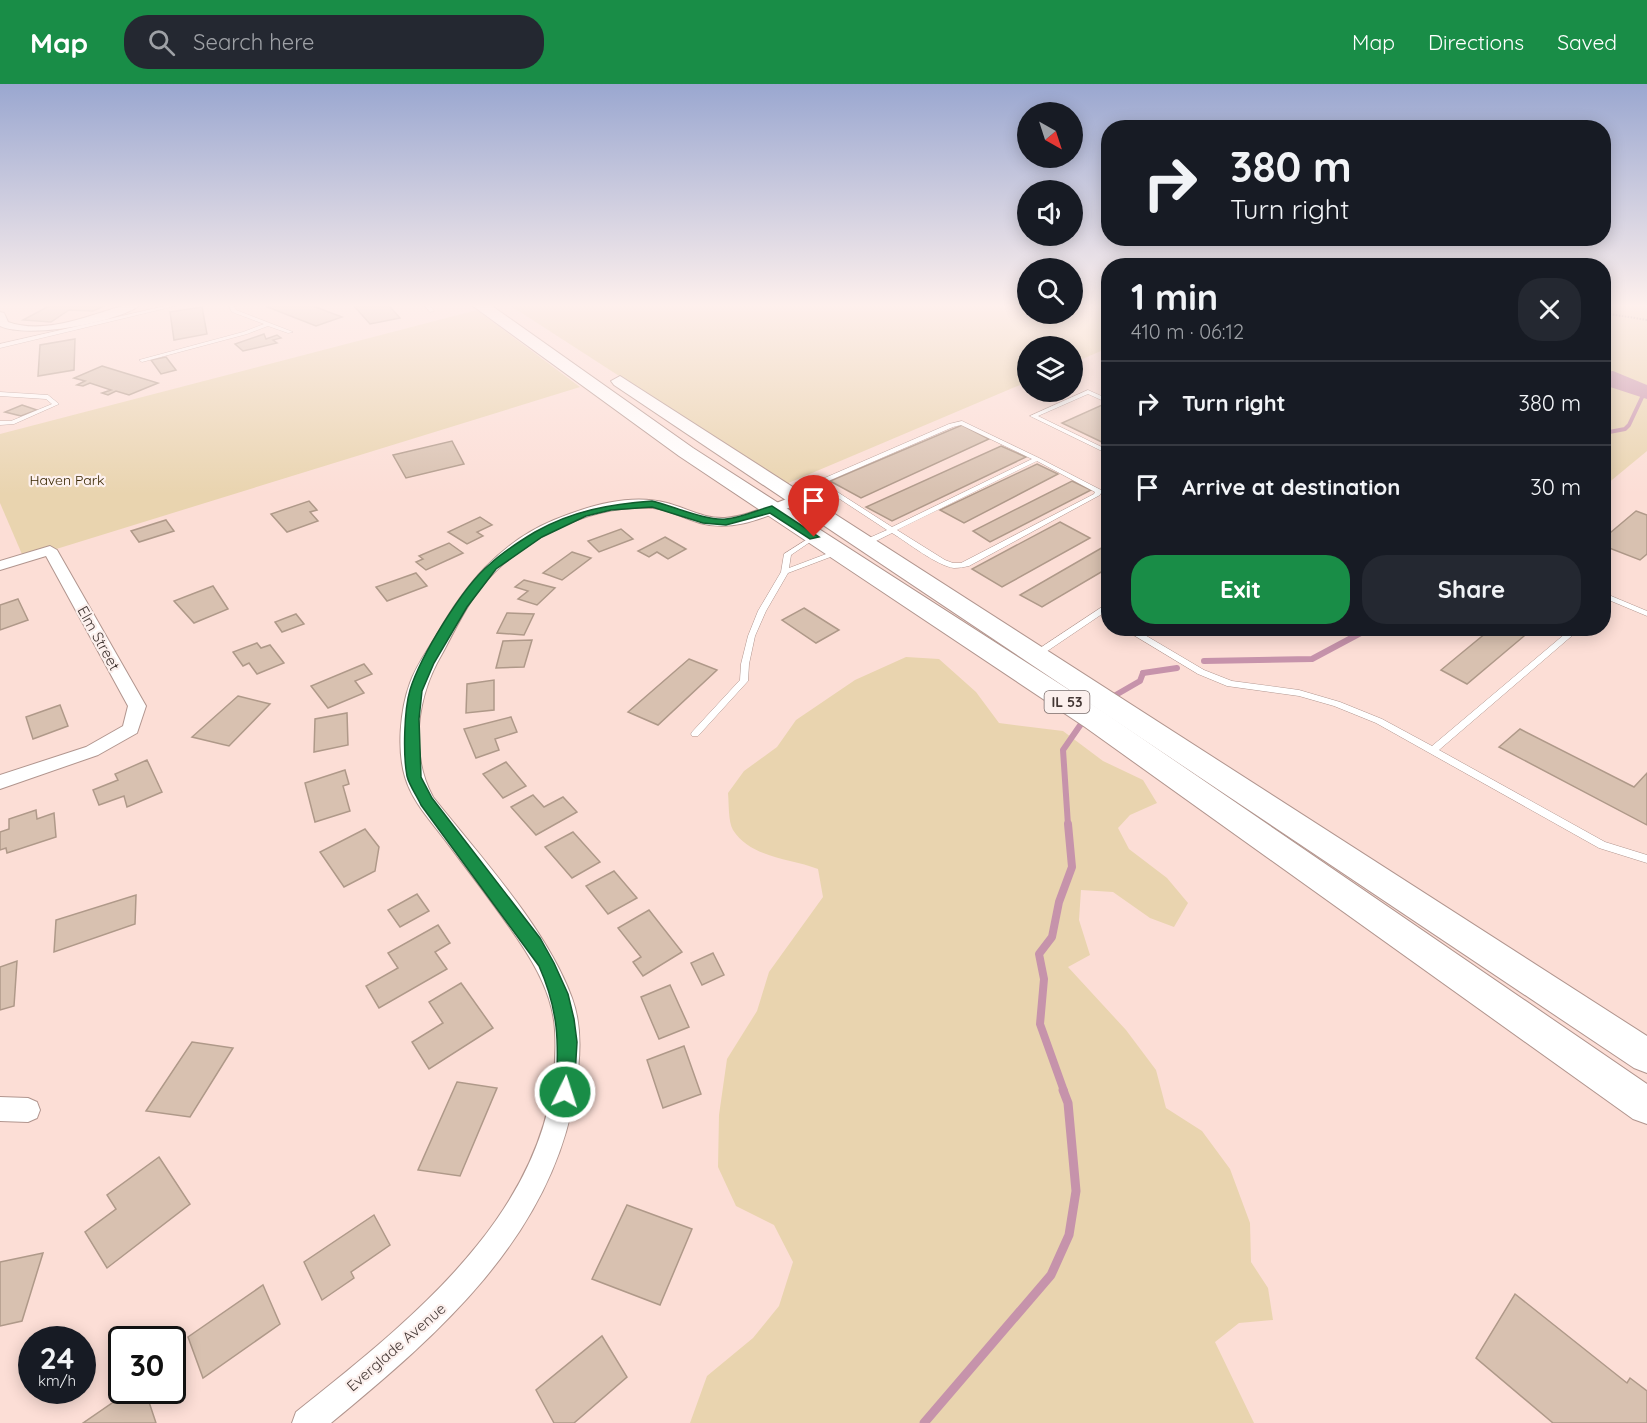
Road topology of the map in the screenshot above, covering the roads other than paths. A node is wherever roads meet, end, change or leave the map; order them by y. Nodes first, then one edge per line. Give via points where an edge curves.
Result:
1 (569, 368) edge
2 (607, 372) dead end
3 (0, 394) edge
4 (1101, 398) edge
5 (0, 423) edge
6 (1101, 449) edge
7 (1037, 459) junction
8 (784, 505) junction
9 (892, 530) junction
10 (814, 537) junction
11 (865, 543) junction
12 (837, 553) junction
13 (0, 566) edge
14 (785, 573) junction
15 (1612, 599) edge
16 (1646, 612) edge
17 (1099, 613) edge
18 (1140, 636) edge
19 (1568, 636) edge
20 (1037, 654) junction
21 (695, 734) dead end
22 (1433, 750) junction
23 (0, 782) edge
24 (1647, 859) edge
25 (1647, 1056) edge
26 (1647, 1106) edge
27 (0, 1109) edge
28 (28, 1110) dead end
29 (307, 1423) edge

1 - 8 main road, IL 53 via 686,452
2 - 8 main road, IL 53
3 - 5 lane via 48,397 56,404 12,423
4 - 6 lane via 1088,392 1033,416
7 - 9 lane
7 - 9 lane via 1094,487 1099,491 1097,495 961,566 948,564
7 - 9 lane via 962,423 822,481 825,487
8 - 10 main road, IL 53
8 - 11 main road, IL 53
8 - 29 street, Everglade Avenue via 744,519 720,522 666,506 633,504 561,523 492,567 462,605 428,663 416,691 412,719 414,777 426,801 546,963 560,994 565,1019 565,1092 559,1125 542,1167 516,1214 475,1272 433,1317
9 - 11 lane
10 - 12 main road, IL 53
10 - 14 lane via 788,554
11 - 20 main road, IL 53
12 - 14 lane
12 - 26 main road, IL 53 via 1095,720
13 - 23 street, Elm Street via 50,550 136,706 131,729 93,751
14 - 21 lane via 755,621 745,654 744,681
15 - 16 lane
17 - 20 lane
18 - 22 lane via 1230,684 1299,693 1337,704
19 - 22 lane
20 - 25 main road, IL 53
22 - 24 lane via 1602,845
27 - 28 street

